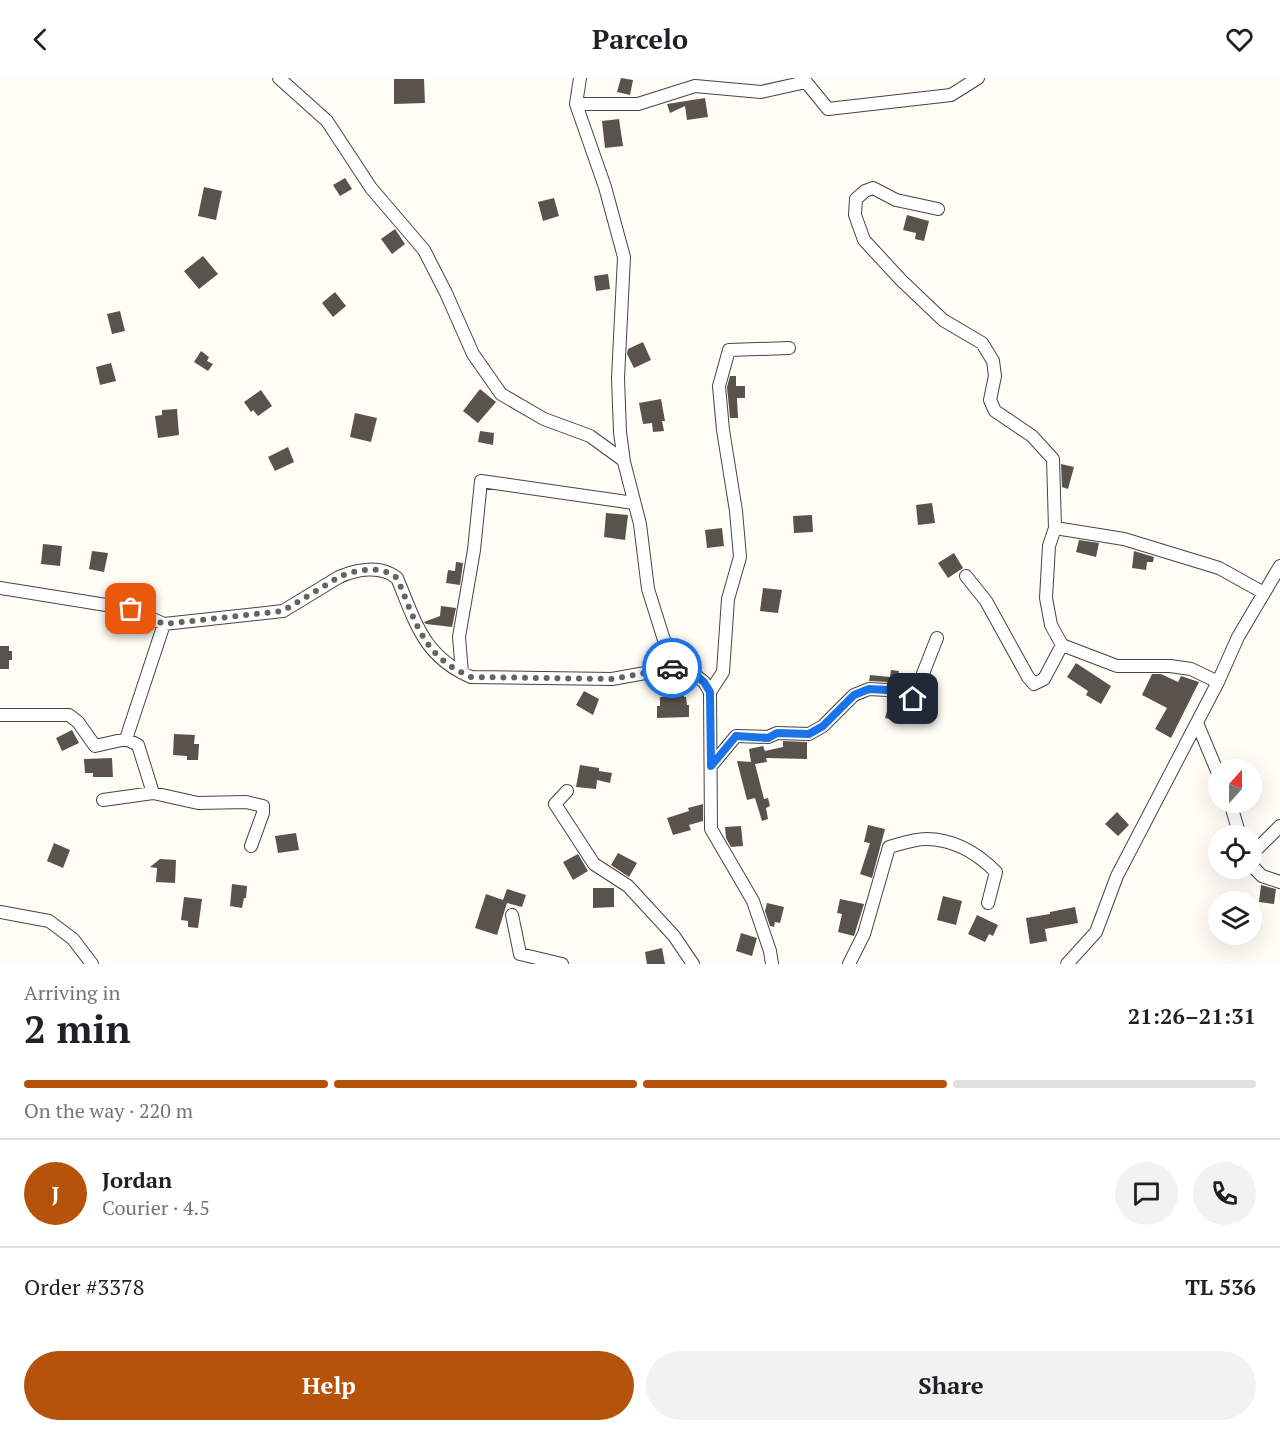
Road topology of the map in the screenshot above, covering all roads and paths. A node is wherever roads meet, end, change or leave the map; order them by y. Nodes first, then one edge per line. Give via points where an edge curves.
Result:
1 (279, 78) edge
2 (580, 78) edge
3 (978, 78) edge
4 (697, 82) edge
5 (576, 104) junction
6 (938, 209) dead end
7 (789, 348) dead end
8 (623, 460) junction
9 (634, 503) junction
10 (1055, 528) junction
11 (1280, 566) edge
12 (966, 576) dead end
13 (0, 588) edge
14 (1264, 593) junction
15 (164, 624) junction
16 (937, 638) dead end
17 (1062, 645) junction
18 (684, 666) junction
19 (462, 673) junction
20 (1218, 682) junction
21 (710, 692) junction
22 (0, 715) edge
23 (1197, 723) junction
24 (126, 739) junction
25 (1212, 759) edge
26 (711, 766) junction
27 (567, 791) dead end
28 (153, 793) junction
29 (103, 800) dead end
30 (1280, 826) edge
31 (1262, 844) edge
32 (251, 846) dead end
33 (1262, 876) edge
34 (1280, 882) edge
35 (988, 903) dead end
36 (0, 912) edge
37 (512, 915) dead end
38 (92, 964) edge
39 (562, 964) edge
40 (693, 964) edge
41 (772, 964) edge
42 (849, 964) edge
43 (1067, 964) edge

1 - 8 street via 327,121 371,188 424,250 473,354 501,394 544,419 590,436
2 - 5 street
3 - 4 street via 951,95 828,109 806,82 761,92
4 - 5 street via 638,104
5 - 8 street via 624,258 618,378
6 - 10 street via 896,200 873,188 856,199 855,215 864,240 901,280 944,320 982,343 993,361 995,376 990,400 995,411 1032,436 1053,459
7 - 21 street via 729,350 719,386 740,557 728,599 723,672
8 - 9 street
9 - 18 street via 654,609 664,640
9 - 19 street via 481,481 459,636
10 - 14 street via 1124,539 1219,568
10 - 17 street via 1049,546 1046,598 1051,625
11 - 14 street
12 - 17 street via 986,601 1034,684 1044,679
13 - 15 street via 131,609
14 - 20 street
15 - 19 street via 283,611 339,577 377,569 397,578 423,639 434,654
15 - 24 street
16 - 26 street via 913,699 887,690 869,689 854,695 823,726 809,734 736,736
17 - 20 street via 1117,666 1191,669
18 - 19 street via 612,679 471,677
18 - 21 street
20 - 23 street
21 - 26 street
22 - 24 street via 69,715 95,746
23 - 25 street
23 - 43 street via 1117,876 1096,932
24 - 28 street via 138,745
26 - 41 street via 711,829 753,901
27 - 40 street via 555,804 594,864 628,886 674,936
28 - 29 street
28 - 32 street via 198,803 246,802 263,806
30 - 31 street
33 - 34 street
35 - 42 street via 996,872 981,857 956,844 924,839 889,847 864,934
36 - 38 street via 49,921 73,939
37 - 39 street via 520,954

